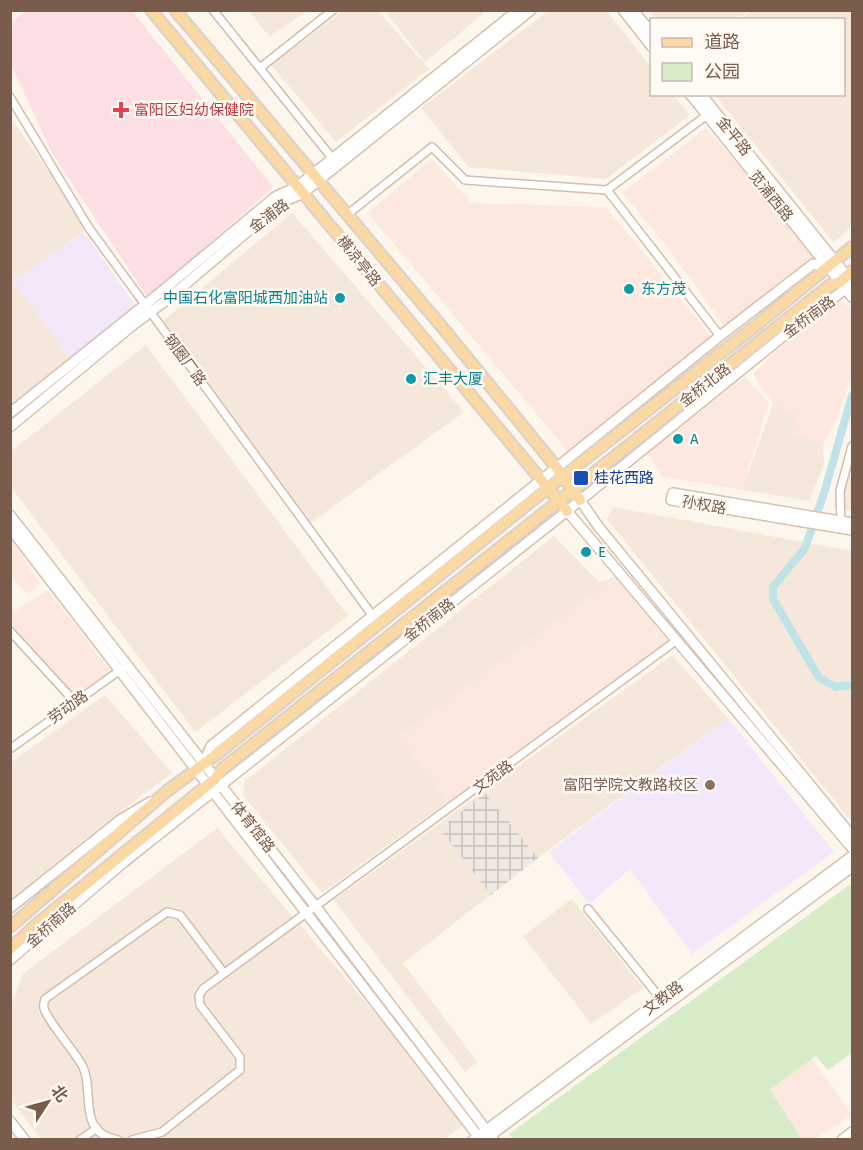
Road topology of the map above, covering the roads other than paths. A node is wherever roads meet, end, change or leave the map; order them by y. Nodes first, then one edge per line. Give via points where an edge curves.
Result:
1 (151, 10) edge
2 (175, 10) edge
3 (213, 10) edge
4 (333, 10) edge
5 (518, 10) edge
6 (531, 10) edge
7 (623, 10) edge
8 (633, 10) edge
9 (650, 32) edge
10 (650, 46) edge
11 (260, 68) junction
12 (692, 96) edge
13 (703, 96) edge
14 (10, 97) edge
15 (707, 115) junction
16 (332, 158) junction
17 (316, 176) junction
18 (301, 189) junction
19 (607, 190) junction
20 (348, 214) junction
21 (852, 247) edge
22 (831, 264) junction
23 (849, 283) edge
24 (148, 308) junction
25 (720, 336) junction
26 (781, 338) junction
27 (759, 342) junction
28 (10, 412) edge
29 (10, 427) edge
30 (852, 446) edge
31 (560, 472) junction
32 (545, 484) junction
33 (573, 489) junction
34 (558, 500) junction
35 (580, 500) junction
36 (567, 511) junction
37 (10, 515) edge
38 (807, 519) junction
39 (835, 523) junction
40 (852, 523) edge
41 (10, 528) edge
42 (852, 530) edge
43 (372, 615) junction
44 (10, 631) edge
45 (677, 640) junction
46 (327, 652) junction
47 (381, 657) junction
48 (360, 660) junction
49 (122, 668) junction
50 (318, 672) junction
51 (75, 702) junction
52 (10, 748) edge
53 (200, 767) junction
54 (214, 785) junction
55 (167, 791) junction
56 (852, 836) edge
57 (852, 848) edge
58 (852, 856) edge
59 (852, 867) edge
60 (10, 908) edge
61 (588, 909) dead end
62 (312, 910) junction
63 (10, 927) edge
64 (10, 949) edge
65 (10, 960) edge
66 (224, 974) junction
67 (661, 999) junction
68 (10, 1121) edge
69 (97, 1128) junction
70 (852, 1131) edge
71 (162, 1132) junction
72 (484, 1137) edge
73 (104, 1138) edge
74 (25, 1140) edge
75 (80, 1140) edge
76 (118, 1140) edge
77 (132, 1140) edge
78 (168, 1140) edge
79 (842, 1140) edge

1 - 18 main road, 横凉亭路
2 - 17 main road, 横凉亭路
3 - 11 street
4 - 11 street
5 - 16 main road, 金浦路
6 - 17 main road, 金浦路
7 - 10 main road
8 - 9 main road
11 - 16 street
12 - 15 main road, 苋浦西路
13 - 22 main road, 金平路
14 - 24 street, 钢圈厂路 via 89,228
15 - 19 street
15 - 22 main road, 苋浦西路
16 - 17 main road, 金浦路
17 - 18 main road, 金浦路
17 - 20 main road, 横凉亭路
18 - 24 main road, 金浦路 via 275,197
18 - 32 main road, 横凉亭路
19 - 20 street via 465,180 432,147
19 - 25 street
20 - 31 main road, 横凉亭路
21 - 22 main road, 金桥北路
22 - 23 main road, 苋浦西路
22 - 25 main road, 金桥北路 via 813,264
22 - 31 main road, 金桥北路 via 754,327
23 - 26 main road, 金桥南路
23 - 27 main road, 金桥北路 via 830,285
24 - 28 main road, 金浦路
24 - 29 main road, 金浦路
24 - 43 street, 钢圈厂路
25 - 31 main road, 金桥北路
26 - 27 main road
26 - 35 main road, 金桥南路
27 - 33 main road, 金桥北路
30 - 39 street
31 - 32 main road, 金桥北路
31 - 33 main road, 横凉亭路
32 - 34 main road, 横凉亭路
32 - 43 main road, 金桥南路
32 - 50 main road, 金桥南路
33 - 34 main road, 金桥北路
33 - 35 main road, 横凉亭路
34 - 36 main road, 横凉亭路
34 - 48 main road, 金桥南路
35 - 36 main road, 金桥南路
35 - 56 main road
36 - 45 main road
36 - 47 main road, 金桥南路
37 - 49 main road, 体育馆路
38 - 38 main road, 孙权路 via 673,492 671,500
38 - 39 main road, 孙权路
39 - 40 main road, 孙权路
39 - 42 main road, 孙权路
41 - 49 main road, 体育馆路
43 - 46 main road, 金桥南路
44 - 51 street
45 - 57 main road
45 - 62 street, 文苑路
46 - 50 main road
46 - 53 main road, 金桥南路 via 211,746
47 - 48 main road
47 - 54 main road, 金桥南路
48 - 54 main road, 金桥南路 via 222,769
49 - 51 street, 劳动路
49 - 53 main road, 体育馆路
50 - 53 main road, 金桥南路
51 - 52 street, 劳动路
53 - 54 main road, 体育馆路
53 - 55 main road, 金桥南路
54 - 62 main road, 体育馆路
54 - 64 main road, 金桥南路
54 - 65 main road, 金桥南路
55 - 60 main road, 金桥南路 via 120,820
55 - 63 main road, 金桥南路
58 - 67 main road, 文教路
59 - 72 main road, 文教路
61 - 67 street
62 - 66 street, 文苑路
62 - 72 main road, 体育馆路
66 - 69 street via 180,915 167,912 45,999 45,1011 84,1071 88,1112
66 - 71 street, 文苑路 via 203,989 199,1001 240,1058 240,1070
67 - 72 main road, 文教路
68 - 74 main road
69 - 73 street
69 - 75 street
70 - 79 main road
71 - 77 street
71 - 78 street
73 - 76 street

